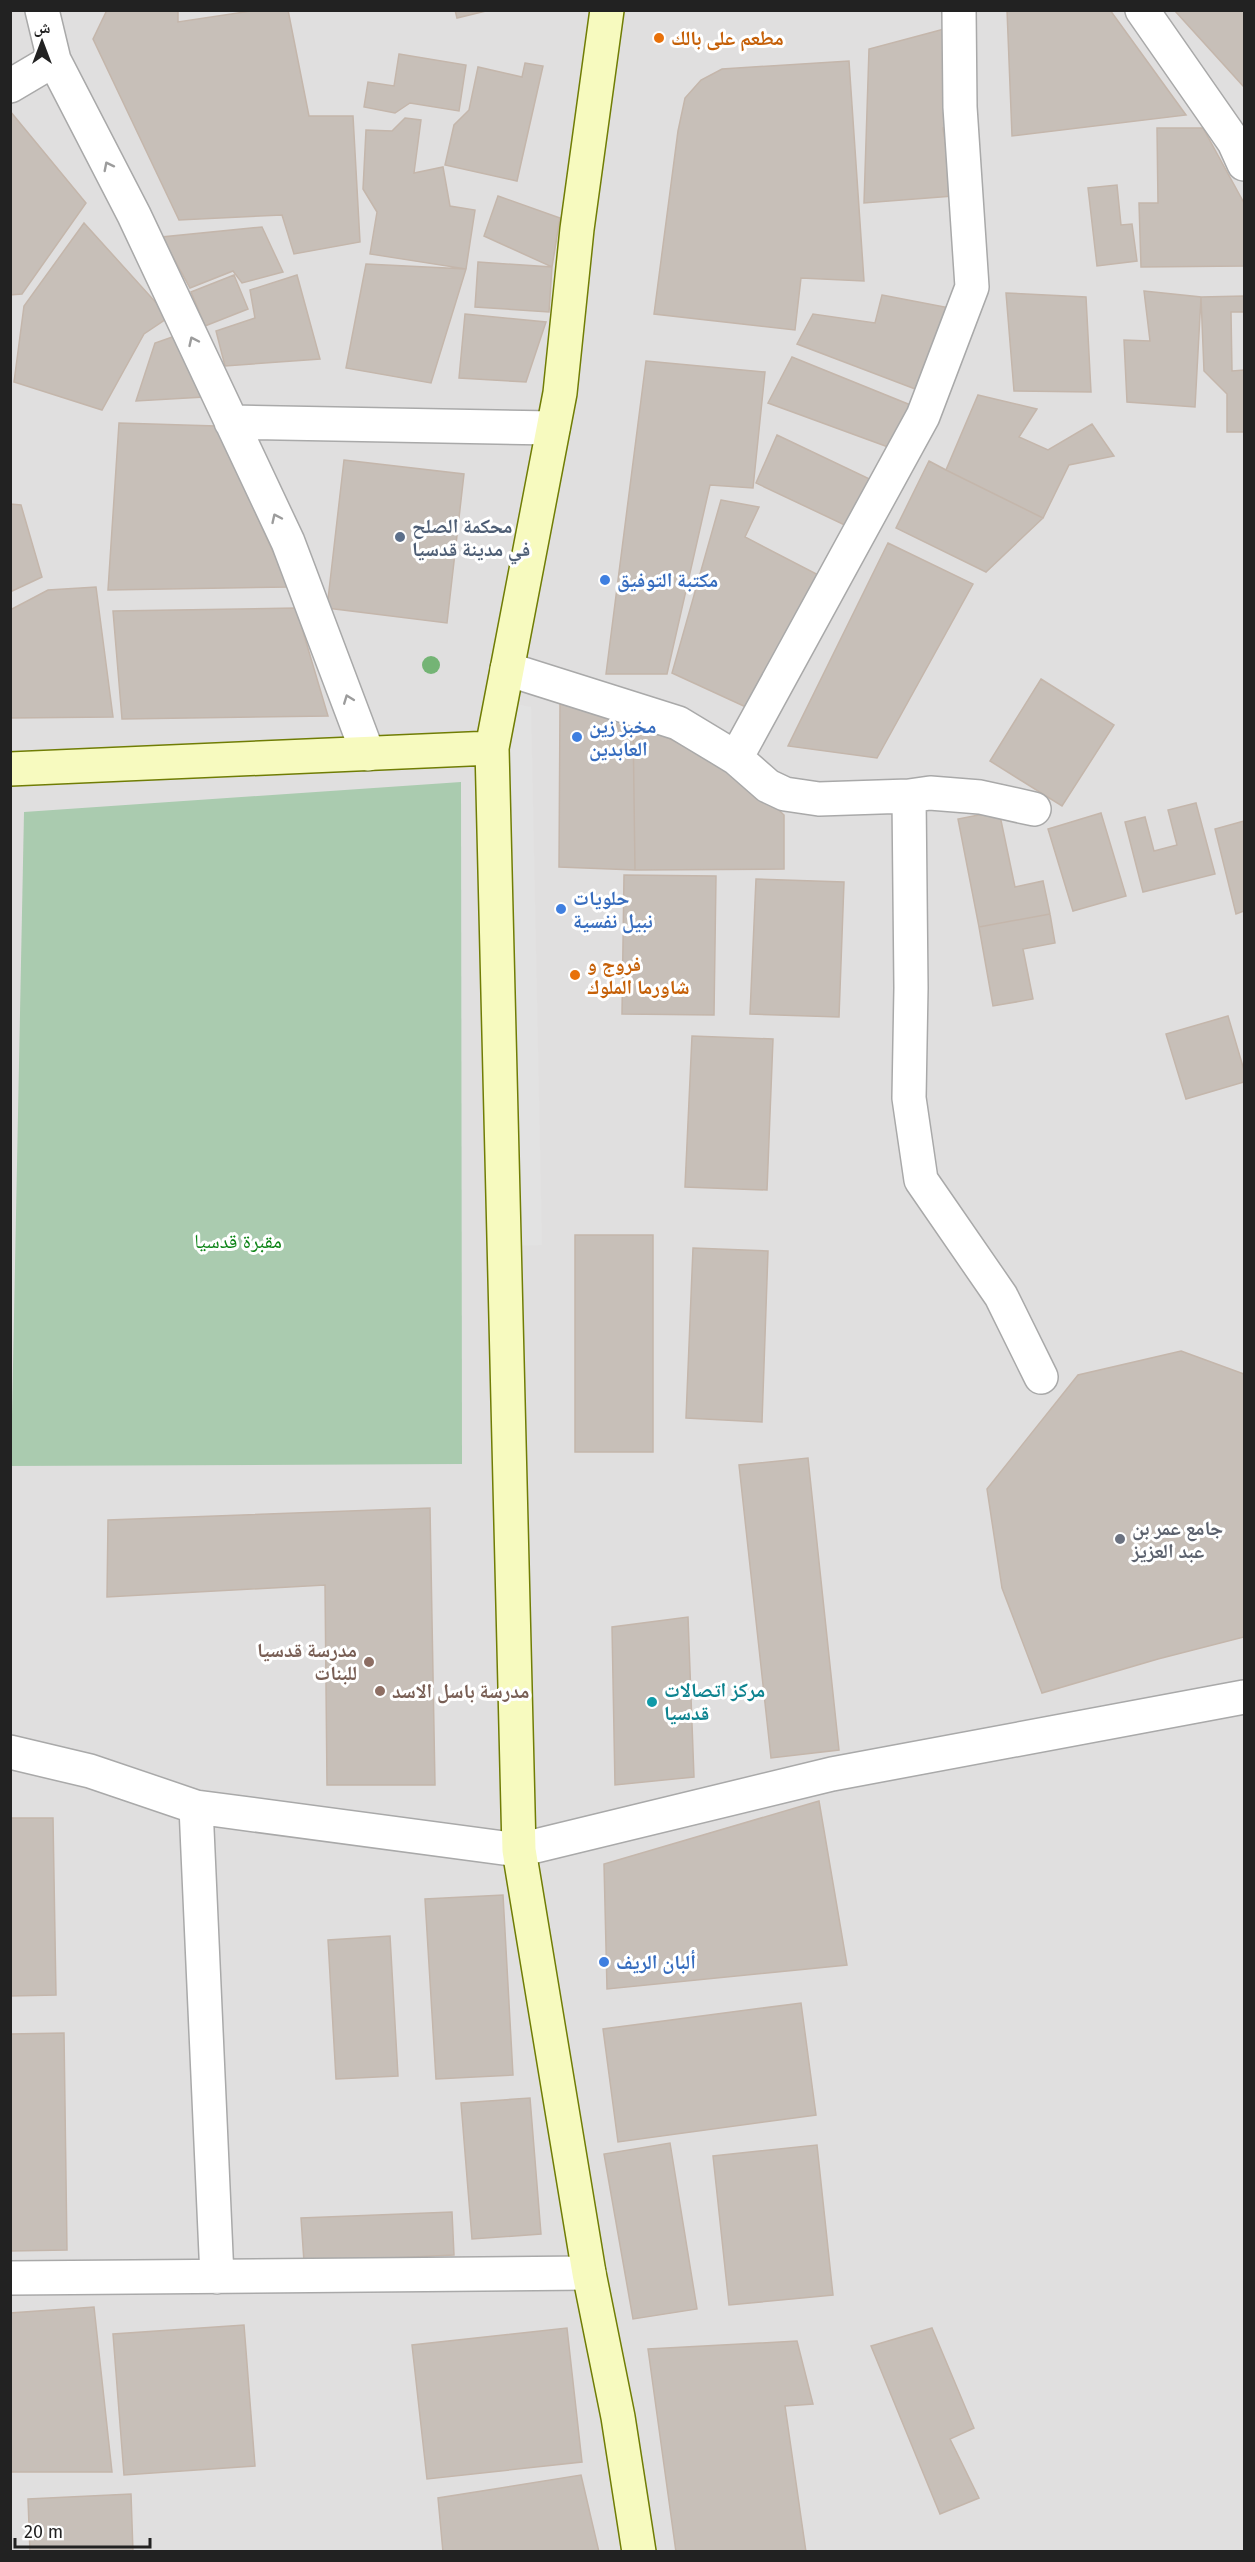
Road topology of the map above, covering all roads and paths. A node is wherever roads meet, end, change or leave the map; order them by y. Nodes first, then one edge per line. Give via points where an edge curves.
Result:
1 (42, 10) edge
2 (607, 10) edge
3 (959, 10) edge
4 (1142, 10) edge
5 (54, 60) junction
6 (10, 86) edge
7 (1245, 164) edge
8 (231, 422) junction
9 (553, 428) junction
10 (507, 669) junction
11 (492, 748) junction
12 (368, 754) junction
13 (736, 758) junction
14 (10, 769) edge
15 (909, 796) junction
16 (1034, 808) dead end
17 (1041, 1377) dead end
18 (1245, 1697) edge
19 (10, 1752) edge
20 (196, 1807) junction
21 (519, 1850) junction
22 (589, 2273) junction
23 (217, 2277) junction
24 (10, 2278) edge
25 (639, 2552) edge

1 - 5 street
2 - 9 main road
3 - 13 street via 960,107 972,287 923,416
4 - 7 street via 1234,142
5 - 6 street
8 -> 5 street via 134,215
8 - 9 street
12 -> 8 street via 288,542
9 - 10 main road
10 - 11 main road
10 - 13 street via 678,723
11 - 12 main road
11 - 21 main road
12 - 14 main road
13 - 15 street via 768,786 785,794 819,799
15 - 16 street via 930,793 980,797
15 - 17 street via 909,1098 921,1180 1001,1296
18 - 21 street via 832,1774
19 - 20 street via 90,1771
20 - 21 street
20 - 23 street
21 - 22 main road
22 - 23 street
22 - 25 main road via 618,2417
23 - 24 street

